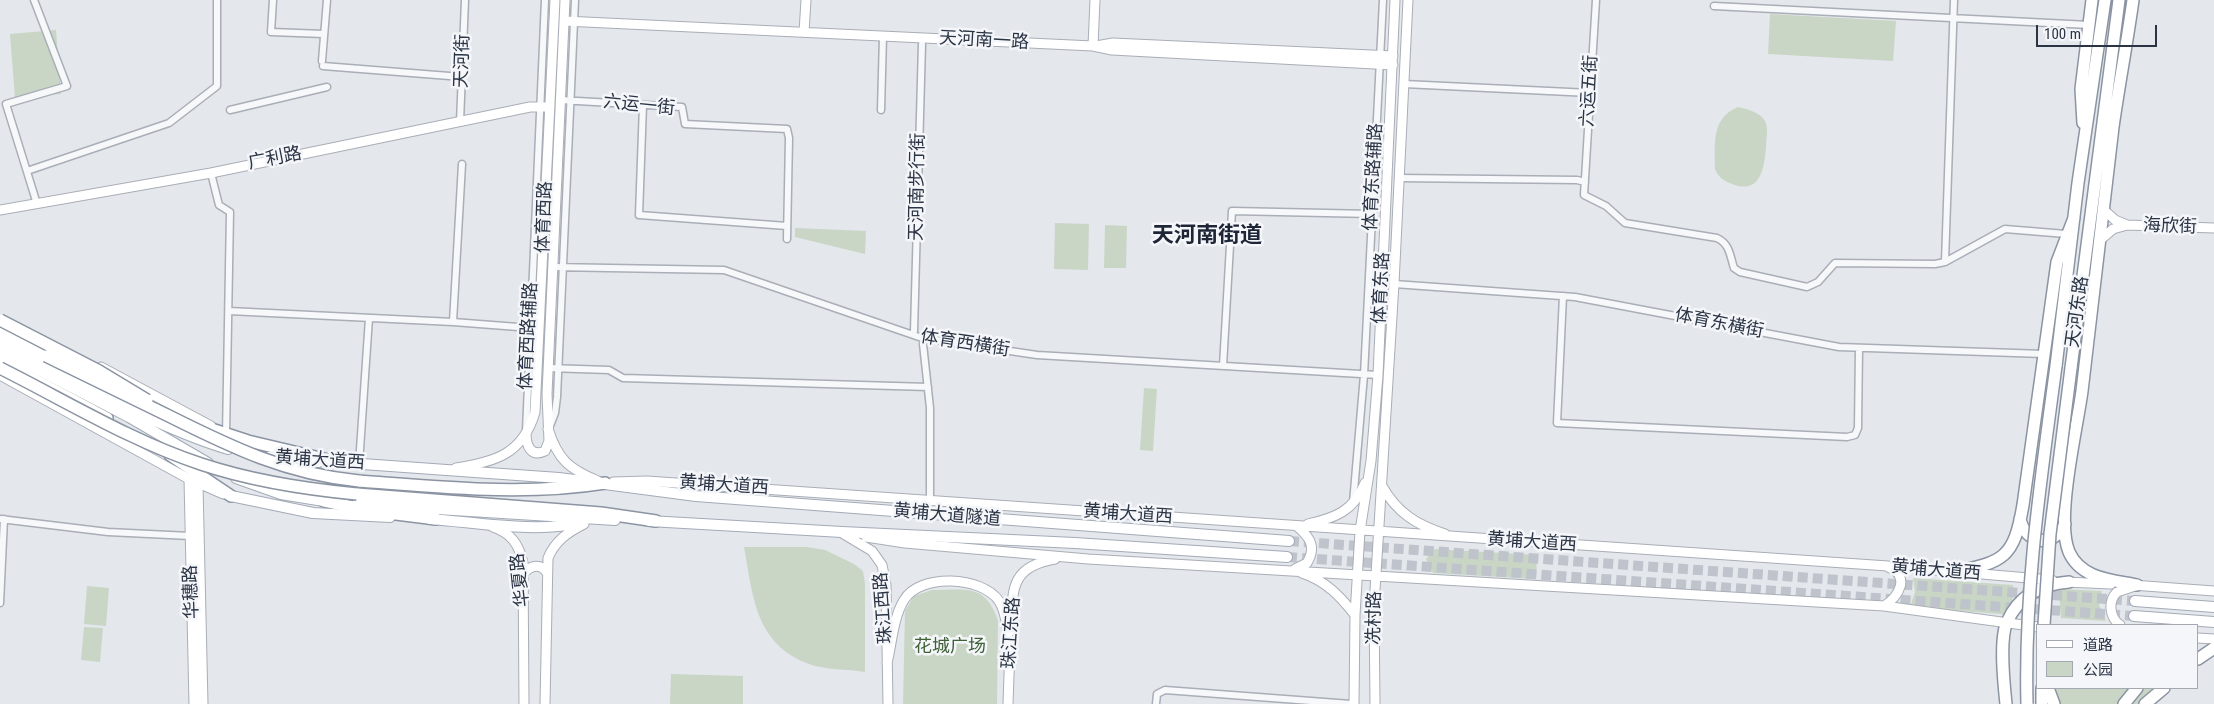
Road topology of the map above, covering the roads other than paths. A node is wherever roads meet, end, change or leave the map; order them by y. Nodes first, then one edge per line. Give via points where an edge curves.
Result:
1 (34, 0) edge
2 (217, 0) edge
3 (273, 0) edge
4 (327, 0) edge
5 (465, 0) edge
6 (545, 0) edge
7 (555, 0) edge
8 (565, 0) edge
9 (575, 0) edge
10 (806, 0) edge
11 (1095, 0) edge
12 (1383, 0) edge
13 (1395, 0) edge
14 (1408, 0) edge
15 (1596, 0) edge
16 (1954, 0) edge
17 (2092, 0) edge
18 (2105, 0) edge
19 (2119, 0) edge
20 (2133, 0) edge
21 (1714, 6) dead end
22 (1954, 17) junction
23 (564, 21) junction
24 (574, 22) junction
25 (2089, 24) junction
26 (804, 32) junction
27 (324, 34) junction
28 (883, 36) junction
29 (922, 44) dead end
30 (1093, 46) junction
31 (1380, 60) junction
32 (1393, 60) junction
33 (462, 76) junction
34 (1404, 84) junction
35 (328, 87) dead end
36 (1590, 93) junction
37 (2107, 94) junction
38 (560, 100) junction
39 (571, 100) junction
40 (643, 105) junction
41 (539, 107) junction
42 (550, 107) junction
43 (230, 110) dead end
44 (881, 110) dead end
45 (460, 122) junction
46 (2085, 132) junction
47 (462, 164) dead end
48 (2109, 166) junction
49 (27, 171) junction
50 (211, 173) junction
51 (536, 178) junction
52 (547, 178) junction
53 (1399, 178) junction
54 (1585, 182) junction
55 (37, 204) junction
56 (555, 205) junction
57 (566, 206) junction
58 (2104, 209) junction
59 (0, 210) edge
60 (1372, 214) junction
61 (2074, 218) junction
62 (787, 226) junction
63 (2127, 226) junction
64 (2214, 228) edge
65 (2066, 234) junction
66 (787, 239) dead end
67 (2100, 240) junction
68 (1945, 262) junction
69 (552, 267) junction
70 (563, 268) junction
71 (2095, 270) junction
72 (1394, 284) junction
73 (1563, 296) junction
74 (2080, 298) junction
75 (229, 311) junction
76 (0, 315) edge
77 (369, 318) junction
78 (0, 320) edge
79 (453, 322) junction
80 (0, 326) edge
81 (529, 328) junction
82 (540, 329) junction
83 (914, 331) dead end
84 (0, 332) edge
85 (0, 342) edge
86 (923, 344) dead end
87 (1858, 348) junction
88 (0, 350) edge
89 (2044, 354) junction
90 (0, 361) edge
91 (1223, 366) junction
92 (0, 368) edge
93 (548, 368) junction
94 (558, 369) junction
95 (0, 375) edge
96 (57, 375) junction
97 (1364, 375) junction
98 (1378, 375) junction
99 (928, 387) junction
100 (168, 416) junction
101 (548, 429) junction
102 (526, 432) junction
103 (226, 435) junction
104 (1371, 461) junction
105 (341, 463) junction
106 (359, 464) junction
107 (446, 470) junction
108 (189, 479) junction
109 (605, 483) junction
110 (198, 484) junction
111 (1382, 486) junction
112 (231, 496) junction
113 (930, 501) junction
114 (324, 502) junction
115 (1353, 504) junction
116 (595, 518) junction
117 (2, 519) edge
118 (436, 519) junction
119 (2020, 519) junction
120 (656, 521) junction
121 (2065, 524) junction
122 (1298, 527) junction
123 (1360, 531) junction
124 (842, 532) junction
125 (1379, 532) junction
126 (190, 536) junction
127 (1460, 538) junction
128 (1289, 541) tunnel mouth
129 (1287, 557) tunnel mouth
130 (1088, 559) junction
131 (1888, 566) junction
132 (1292, 570) junction
133 (1954, 572) junction
134 (524, 573) junction
135 (547, 573) junction
136 (1358, 574) junction
137 (1376, 576) junction
138 (2069, 582) junction
139 (2137, 586) junction
140 (2214, 591) edge
141 (2135, 601) tunnel mouth
142 (0, 603) edge
143 (1884, 606) junction
144 (2214, 607) edge
145 (1355, 615) junction
146 (2134, 616) tunnel mouth
147 (2214, 622) edge
148 (2006, 623) junction
149 (2044, 624) edge
150 (2119, 624) edge
151 (2036, 627) edge
152 (2199, 638) edge
153 (2214, 639) edge
154 (2214, 648) edge
155 (1009, 653) junction
156 (2199, 658) edge
157 (887, 663) junction
158 (2042, 689) edge
159 (2048, 689) edge
160 (2163, 689) edge
161 (194, 704) edge
162 (203, 704) edge
163 (524, 704) edge
164 (545, 704) edge
165 (888, 704) edge
166 (1008, 704) edge
167 (1156, 704) edge
168 (1353, 704) edge
169 (1375, 704) edge
170 (2006, 704) edge
171 (2027, 704) edge
172 (2042, 704) edge
173 (2054, 704) edge
174 (2145, 704) edge

1 - 49 street via 67,86 6,104
2 - 49 street via 217,86 169,123
3 - 27 street via 271,32
4 - 27 street
5 - 33 street, 天河街
6 - 41 street, 体育西路辅路
7 - 42 main road, 体育西路
8 - 23 main road, 体育西路
9 - 24 street
10 - 26 main road
11 - 30 main road
12 - 31 street, 体育东路辅路
13 - 32 main road, 体育东路
14 - 34 main road, 体育东路
15 - 36 street, 六运五街
16 - 22 street
17 - 25 highway
18 - 46 highway, 天河东路
19 - 37 highway, 天河东路
20 - 48 highway
21 - 22 street
22 - 25 street
22 - 68 street
23 - 24 main road, 天河南一路
23 - 38 main road, 体育西路
24 - 26 main road, 天河南一路
24 - 39 street
25 - 46 highway via 2081,89
26 - 28 main road, 天河南一路
27 - 33 street via 323,64
28 - 30 main road, 天河南一路
28 - 44 street
29 - 83 street, 天河南步行街
30 - 31 main road, 天河南一路 via 1112,50
31 - 32 main road, 天河南一路
31 - 60 street, 体育东路辅路
32 - 98 main road, 体育东路
33 - 45 street, 天河街
34 - 36 street
34 - 53 main road, 体育东路
35 - 43 street
36 - 54 street, 六运五街
37 - 48 highway
37 - 74 highway, 天河东路
38 - 39 street, 六运一街
38 - 56 main road, 体育西路
39 - 40 street, 六运一街
39 - 57 street
40 - 62 street, 六运一街 via 682,107 685,124 787,128
40 - 62 street via 639,215
41 - 42 main road, 广利路
41 - 45 main road, 广利路
41 - 51 street, 体育西路辅路
42 - 52 main road, 体育西路
45 - 50 main road, 广利路
46 - 61 highway, 天河东路
47 - 79 street
48 - 58 highway
49 - 55 street
50 - 55 main road, 广利路
50 - 75 street via 219,205 230,212
51 - 52 street
51 - 81 street, 体育西路辅路
52 - 82 main road, 体育西路
53 - 54 street
53 - 72 main road, 体育东路
54 - 68 street via 1584,195 1606,206 1625,223 1717,238 1728,247 1734,268 1746,274 1807,287 1818,282 1834,263
55 - 59 main road, 广利路
56 - 57 street
56 - 69 main road, 体育西路
57 - 70 street
58 - 63 main road
58 - 67 highway
60 - 91 street via 1232,211
60 - 97 street, 体育东路辅路
61 - 65 highway
61 - 171 highway, 天河东路, bridge via 2034,533 2028,599
62 - 66 street
63 - 64 main road, 海欣街
63 - 67 main road via 2113,228
65 - 68 street via 2005,228
65 - 89 highway via 2057,262
67 - 71 highway
69 - 70 street, 体育西横街
69 - 93 main road, 体育西路
70 - 91 street, 体育西横街 via 724,270 922,338 1036,355
70 - 94 street
71 - 74 highway
71 - 121 highway
72 - 73 street, 体育东横街
72 - 111 main road, 体育东路
73 - 87 street, 体育东横街
73 - 87 street via 1557,423 1847,437 1855,435 1858,428
74 - 149 highway, 天河东路, bridge via 2050,534
75 - 77 street
75 - 103 street
76 - 103 main road
77 - 79 street
77 - 106 street
78 - 100 highway, bridge via 116,380
79 - 81 street
80 - 103 highway via 162,410
81 - 82 street
81 - 102 street, 体育西路辅路
82 - 102 main road, 体育西路 via 537,403 534,419
84 - 100 highway, bridge
85 - 96 main road
86 - 99 street
87 - 89 street, 体育东横街
88 - 96 main road
89 - 119 highway
90 - 112 highway via 133,432
91 - 97 street, 体育西横街
92 - 120 highway, bridge via 136,437 201,464 284,486 601,512
93 - 94 street
93 - 101 main road, 体育西路
94 - 99 street via 609,370 623,378
94 - 101 street via 555,414
95 - 108 main road
96 - 105 main road, 黄埔大道西 via 216,445 263,457
96 - 114 main road, 黄埔大道西 via 243,481 282,494
97 - 98 street, 体育西横街
97 - 115 street, 体育东路辅路
98 - 104 main road, 体育东路
99 - 113 street
100 - 109 highway, bridge via 212,439 273,464 316,476 520,490
101 - 102 main road via 548,445 540,453 527,447
101 - 109 main road via 561,457 571,468
102 - 107 main road, 体育西路 via 502,457 484,464
103 - 105 highway
104 - 115 main road via 1362,490
104 - 123 main road, 体育东路
105 - 106 main road, 黄埔大道西
106 - 107 main road, 黄埔大道西
107 - 109 main road, 黄埔大道西
108 - 110 main road
108 - 126 main road, 华穗路
109 - 113 main road, 黄埔大道西 via 665,482
109 - 128 main road, 黄埔大道隧道 via 696,496
110 - 112 main road
110 - 162 main road, 华穗路
111 - 125 main road, 体育东路
111 - 127 main road via 1389,499 1414,522
112 - 118 main road via 313,513
113 - 122 main road, 黄埔大道西
114 - 116 main road, 黄埔大道西
114 - 118 highway
115 - 122 main road via 1332,518
116 - 118 main road via 557,526
116 - 120 main road, 黄埔大道西
116 - 135 main road, 华夏路 via 557,542 548,558
117 - 126 street via 123,533
117 - 142 street
118 - 134 main road, 华夏路 via 500,529 516,542
119 - 121 highway via 2022,528 2030,536 2047,541 2055,538
119 - 133 highway via 2011,548 1998,560
120 - 124 main road, 黄埔大道西
121 - 139 highway via 2070,555 2082,570
122 - 123 main road, 黄埔大道西
122 - 132 main road via 1308,535 1312,550 1307,563
123 - 125 main road, 黄埔大道西
123 - 136 main road, 体育东路
124 - 129 main road, 黄埔大道隧道
124 - 130 main road, 黄埔大道西 via 905,543
124 - 157 main road, 珠江西路 via 872,551 882,565 886,585
125 - 127 main road, 黄埔大道西
125 - 137 main road, 冼村路
126 - 161 main road, 华穗路
127 - 131 main road, 黄埔大道西
130 - 132 main road, 黄埔大道西
130 - 155 main road, 珠江东路 via 1042,562 1027,568 1014,587
131 - 133 main road, 黄埔大道西
131 - 143 main road via 1898,575 1901,587 1896,597
132 - 136 main road, 黄埔大道西
132 - 145 main road via 1325,584
133 - 138 main road, 黄埔大道西
134 - 135 main road via 538,566
134 - 163 main road, 华夏路
135 - 164 main road, 华夏路
136 - 137 main road, 黄埔大道西
136 - 145 main road, 冼村路
137 - 143 main road, 黄埔大道西
137 - 169 main road, 冼村路
138 - 139 main road, 黄埔大道西
138 - 148 highway via 2036,589
139 - 140 main road, 黄埔大道西
139 - 150 main road via 2122,589 2114,595 2112,616
141 - 144 main road
143 - 148 main road, 黄埔大道西
145 - 168 main road, 冼村路
146 - 147 main road
148 - 151 main road, 黄埔大道西
148 - 170 highway
152 - 153 main road
154 - 156 highway
155 - 157 main road via 1003,610 993,594 966,583 932,582 915,588 903,600
155 - 166 main road, 珠江东路
157 - 165 main road, 珠江西路
158 - 172 highway
159 - 173 highway
160 - 174 highway
167 - 168 street via 1157,694 1165,690

